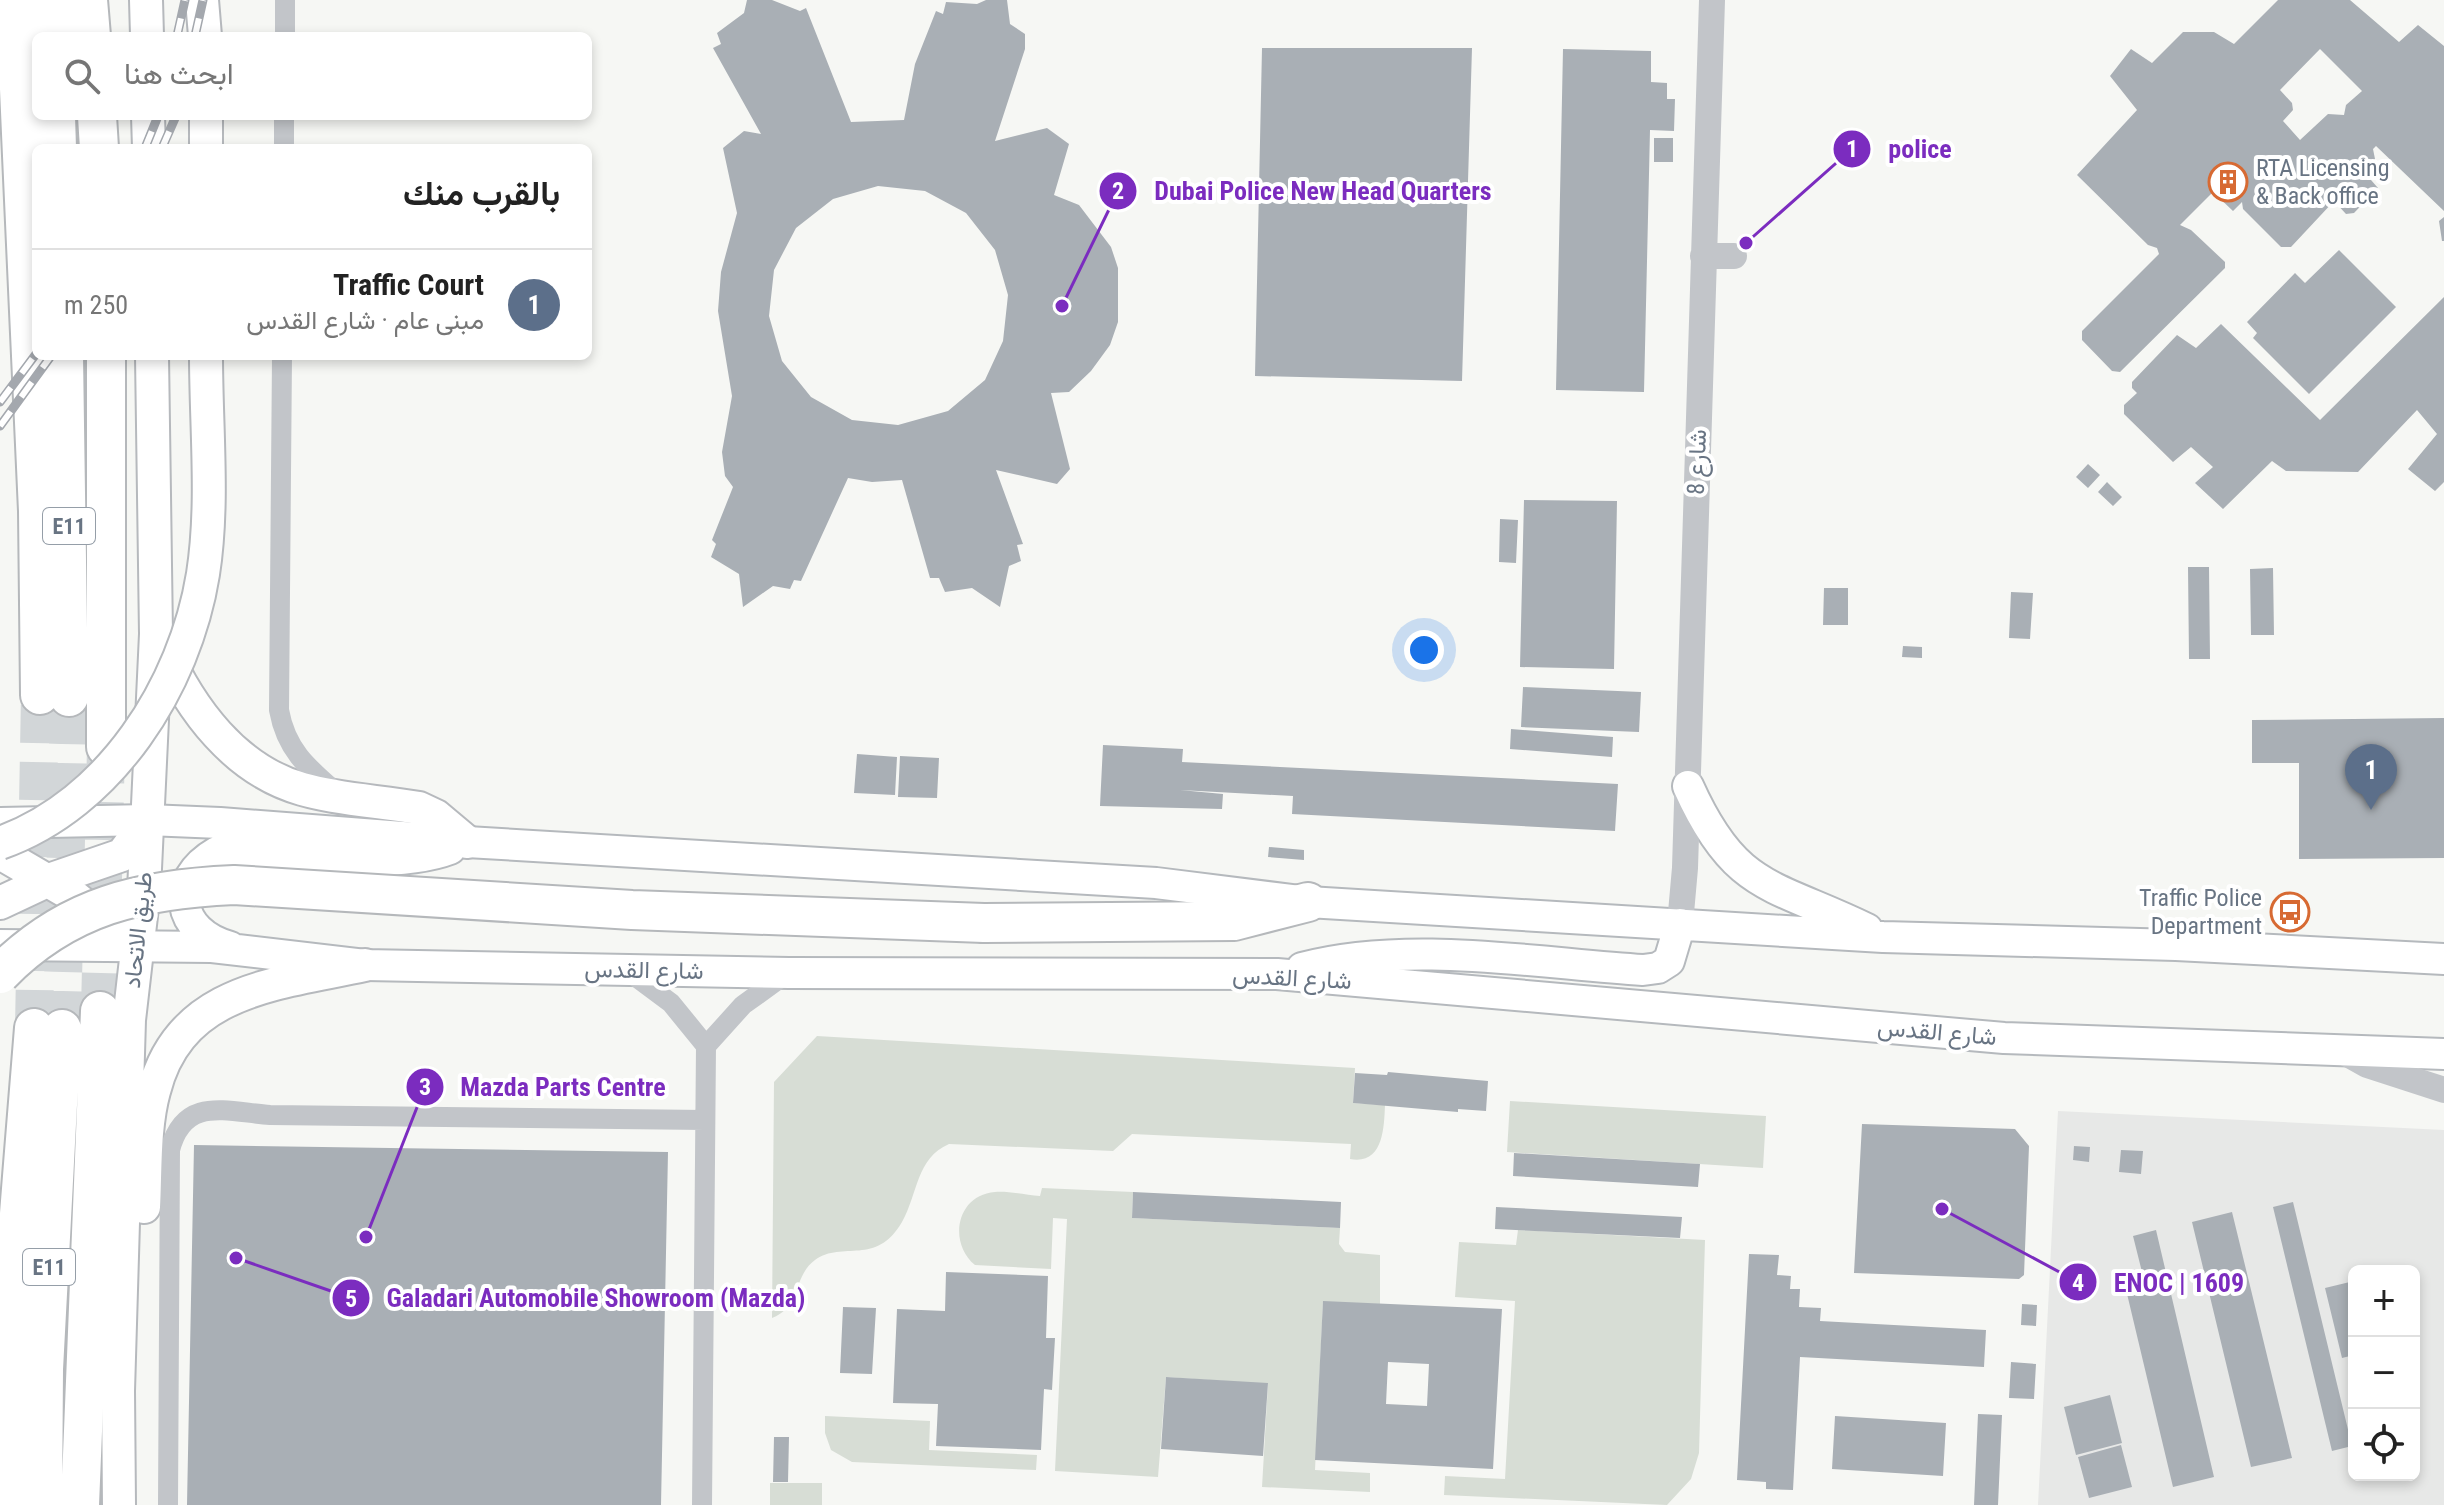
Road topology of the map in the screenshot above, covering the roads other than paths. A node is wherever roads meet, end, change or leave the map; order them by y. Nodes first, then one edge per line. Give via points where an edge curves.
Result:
1 (15, 0) edge
2 (51, 0) edge
3 (88, 0) edge
4 (146, 0) edge
5 (202, 0) edge
6 (285, 0) edge
7 (1712, 0) edge
8 (53, 32) edge
9 (91, 32) edge
10 (147, 32) edge
11 (205, 32) edge
12 (285, 32) edge
13 (56, 120) edge
14 (97, 120) edge
15 (148, 120) edge
16 (206, 120) edge
17 (284, 120) edge
18 (57, 144) edge
19 (99, 144) edge
20 (149, 144) edge
21 (206, 144) edge
22 (284, 144) edge
23 (1703, 256) junction
24 (1734, 256) dead end
25 (64, 360) edge
26 (106, 360) edge
27 (152, 360) edge
28 (206, 360) edge
29 (282, 360) edge
30 (156, 634) junction
31 (106, 747) tunnel mouth
32 (1688, 786) junction
33 (343, 798) junction
34 (148, 820) junction
35 (0, 823) edge
36 (467, 842) junction
37 (0, 843) edge
38 (0, 853) edge
39 (49, 880) junction
40 (1308, 902) junction
41 (0, 903) edge
42 (1680, 924) junction
43 (1883, 937) junction
44 (0, 945) edge
45 (138, 948) junction
46 (237, 949) junction
47 (2444, 959) edge
48 (365, 965) junction
49 (626, 970) junction
50 (789, 973) junction
51 (0, 974) edge
52 (1277, 974) junction
53 (100, 1011) tunnel mouth
54 (706, 1046) junction
55 (2335, 1047) junction
56 (2444, 1054) edge
57 (2444, 1090) edge
58 (705, 1120) junction
59 (118, 1391) junction
60 (7, 1505) edge
61 (43, 1505) edge
62 (80, 1505) edge
63 (119, 1505) edge
64 (168, 1505) edge
65 (702, 1505) edge

1 - 25 highway, E11 via 38,511 55,696
2 - 8 highway
3 - 9 highway
4 - 10 main road
5 - 11 main road
6 - 12 street
7 - 23 street, شارع 8
13 - 18 highway
14 - 19 highway
15 - 20 main road
16 - 21 main road
17 - 22 street
23 - 24 street
23 - 32 street, شارع 8
26 - 31 highway
27 - 30 main road, طريق الاتحاد
28 - 37 main road, bridge via 203,573 192,625 150,714 122,755 76,799
29 - 33 street via 279,710 295,754
30 - 33 main road via 195,705 230,746 275,779
30 - 34 main road, طريق الاتحاد
32 - 42 street, شارع 8
32 - 43 main road via 1717,843 1749,875
33 - 36 main road via 419,808
34 - 35 main road
34 - 36 main road
34 - 39 main road via 122,855
34 - 45 main road, طريق الاتحاد
36 - 40 main road via 1156,883
36 - 46 main road via 430,856 394,860 217,852 189,875 183,897 187,915 213,942
38 - 39 main road
39 - 41 main road
39 - 45 main road
40 - 42 main road
40 - 51 highway, bridge via 1234,921 984,923 632,910 234,885 172,888 114,900 60,926
42 - 43 main road
42 - 52 main road via 1669,961 1643,970 1415,954 1363,955
43 - 47 main road
44 - 45 main road, شارع القدس
45 - 46 main road, شارع القدس
45 - 59 main road, طريق الاتحاد via 129,1020
46 - 48 main road, شارع القدس
48 - 49 main road, شارع القدس
48 - 59 main road via 247,991 221,1002 199,1017 164,1059 153,1093 133,1331
49 - 50 main road, شارع القدس
49 - 54 street via 671,1003
50 - 52 main road, شارع القدس
50 - 54 street via 743,1005
52 - 55 main road, شارع القدس via 2004,1038
53 - 62 highway
54 - 58 street
55 - 56 main road, شارع القدس
55 - 57 street via 2367,1065
58 - 64 street via 270,1115 223,1109 193,1115 174,1136 170,1150
58 - 65 street
59 - 63 main road, طريق الاتحاد
60 - 61 highway, E11 via 16,1251 48,1029

